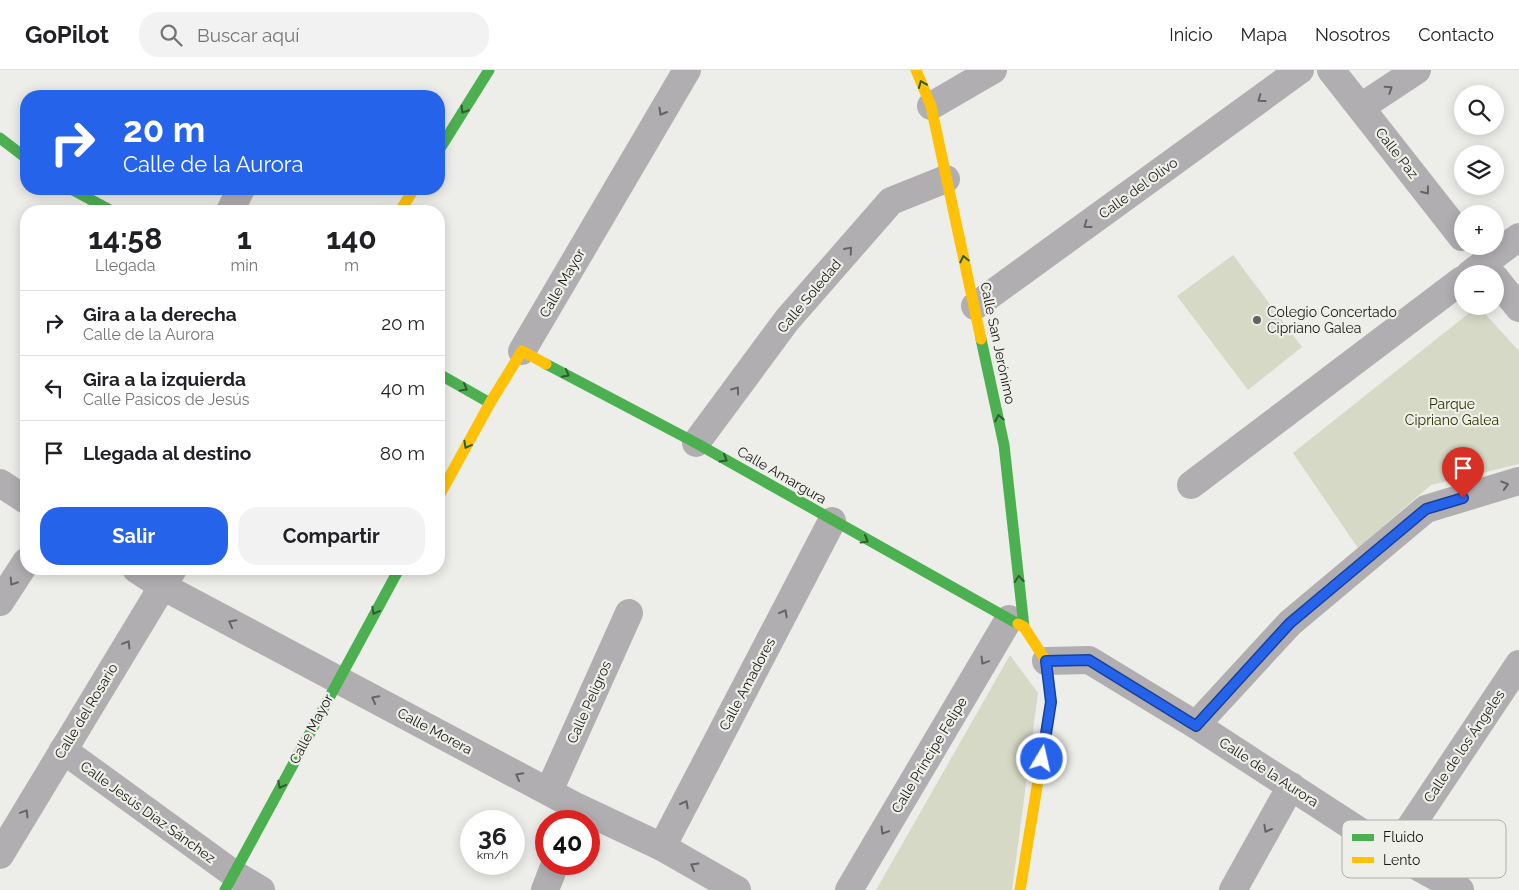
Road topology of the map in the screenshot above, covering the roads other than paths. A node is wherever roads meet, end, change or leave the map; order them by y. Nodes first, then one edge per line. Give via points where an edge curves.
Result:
1 (490, 70) edge
2 (687, 70) edge
3 (916, 70) edge
4 (992, 70) edge
5 (1300, 70) edge
6 (1331, 70) edge
7 (1417, 70) edge
8 (931, 106) junction
9 (1360, 107) junction
10 (0, 138) edge
11 (445, 141) edge
12 (20, 153) edge
13 (946, 179) junction
14 (83, 195) edge
15 (101, 205) edge
16 (1454, 227) edge
17 (1519, 237) edge
18 (1484, 265) edge
19 (1454, 288) edge
20 (1504, 293) edge
21 (975, 306) junction
22 (1519, 308) edge
23 (522, 351) junction
24 (445, 377) edge
25 (490, 403) junction
26 (696, 443) junction
27 (1519, 481) edge
28 (0, 483) edge
29 (445, 485) edge
30 (1191, 485) dead end
31 (20, 496) edge
32 (832, 521) junction
33 (20, 571) edge
34 (396, 575) edge
35 (168, 577) edge
36 (0, 602) edge
37 (629, 613) dead end
38 (1017, 623) junction
39 (1046, 661) junction
40 (1519, 664) edge
41 (338, 680) junction
42 (1196, 726) junction
43 (63, 750) junction
44 (1291, 786) junction
45 (549, 791) junction
46 (570, 810) edge
47 (1343, 820) edge
48 (1415, 820) edge
49 (600, 824) edge
50 (662, 847) junction
51 (0, 855) edge
52 (551, 875) edge
53 (1438, 878) edge
54 (229, 882) edge
55 (261, 890) edge
56 (545, 890) edge
57 (737, 890) edge
58 (849, 890) edge
59 (1020, 890) edge
60 (1233, 890) edge
61 (1460, 890) edge

1 -> 11 street
2 -> 23 street, Calle Mayor
8 -> 3 street, Calle San Jerónimo
4 - 8 street
5 -> 21 street, Calle del Olivo
6 - 9 street, Calle Paz
9 -> 7 street
8 - 13 street, Calle San Jerónimo
9 -> 16 street, Calle Paz
10 - 12 street
21 -> 13 street, Calle San Jerónimo
26 -> 13 street, Calle Soledad via 787,320 891,201
14 - 15 street
17 - 18 street
19 - 30 street
20 - 22 street
38 -> 21 street, Calle San Jerónimo via 1004,445
23 - 25 street, Calle Mayor
23 -> 26 street, Calle Amargura
24 -> 25 street
25 -> 29 street, Calle Mayor
26 -> 32 street, Calle Amargura
42 -> 27 street via 1290,623 1426,509
28 - 31 street
32 -> 38 street, Calle Amargura
50 -> 32 street, Calle Amadores
33 -> 36 street
34 -> 41 street, Calle Mayor
41 -> 35 street, Calle Morera
43 -> 35 street, Calle del Rosario
37 - 45 street, Calle Peligros
38 - 39 street
38 -> 58 street, Calle Príncipe Felipe
39 - 42 street, Calle de la Aurora via 1089,660
39 - 59 street via 1051,702
40 - 48 street, Calle de los Ángeles
45 -> 41 street, Calle Morera
41 -> 54 street, Calle Mayor
42 - 44 street, Calle de la Aurora
51 -> 43 street, Calle del Rosario
43 - 54 street, Calle Jesús Díaz Sánchez
44 - 47 street, Calle de la Aurora
44 -> 60 street
45 - 46 street, Calle Morera
49 - 50 street, Calle Morera
57 -> 50 street, Calle Morera
52 - 56 street
53 - 61 street, Calle de la Aurora
54 - 55 street, Calle Jesús Díaz Sánchez

